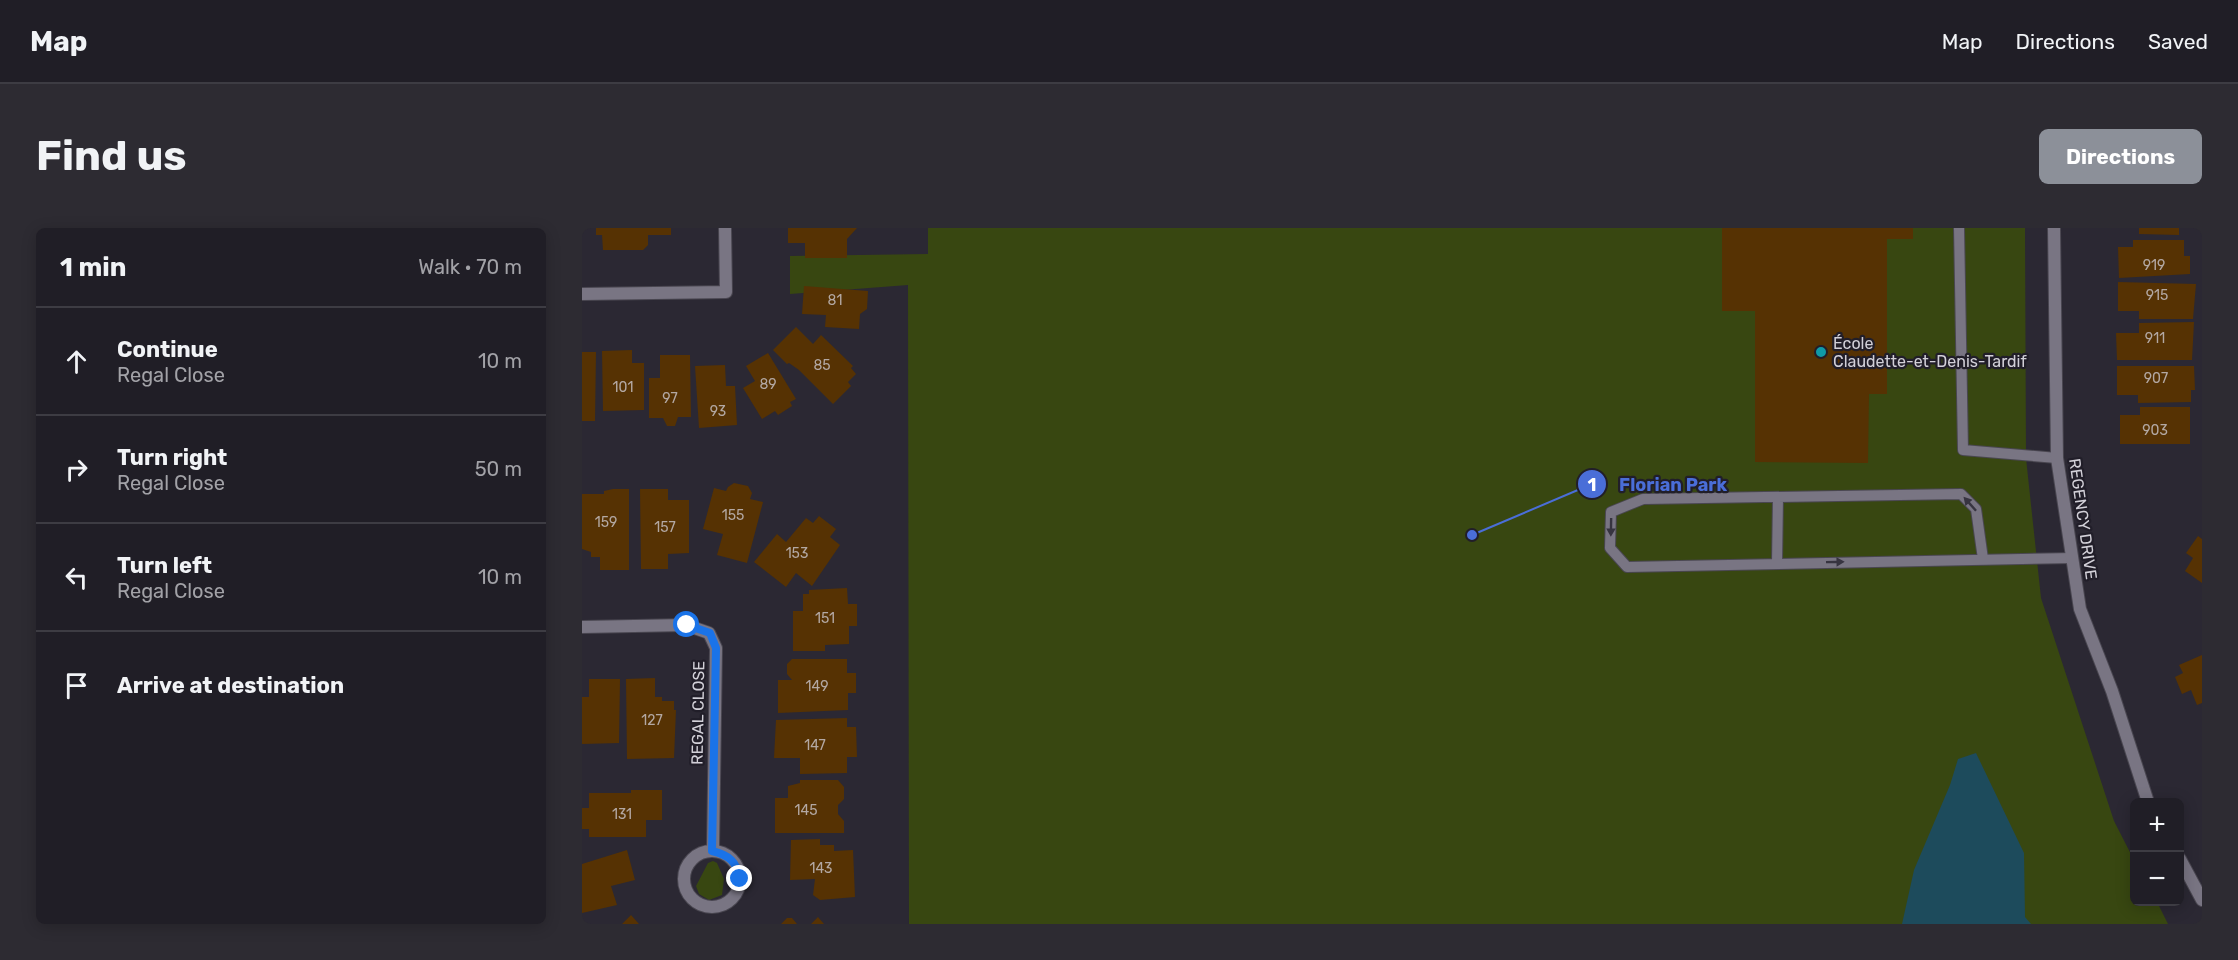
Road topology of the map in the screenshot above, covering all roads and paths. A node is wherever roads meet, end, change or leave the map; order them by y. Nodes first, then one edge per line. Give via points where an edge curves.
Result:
1 (725, 228) edge
2 (1959, 228) edge
3 (2054, 228) edge
4 (582, 294) edge
5 (2057, 458) junction
6 (1778, 497) junction
7 (2073, 558) junction
8 (1983, 560) junction
9 (1777, 564) junction
10 (582, 627) edge
11 (2147, 798) edge
12 (712, 851) junction
13 (2184, 866) edge
14 (2202, 900) edge

1 - 4 street via 726,292
2 - 5 lane via 1963,450
3 - 5 street, REGENCY DRIVE
5 - 7 street, REGENCY DRIVE
8 -> 6 lane via 1976,509 1961,494
6 - 9 lane
6 -> 9 lane via 1643,500 1611,512 1610,548 1627,567
7 - 8 lane
7 - 11 street, REGENCY DRIVE via 2080,609
9 -> 8 lane
10 - 12 street, REGAL CLOSE via 687,625 710,633 716,648
12 - 12 street via 694,858 684,873 687,892 702,905 711,907 729,902 740,879 735,863
13 - 14 street

